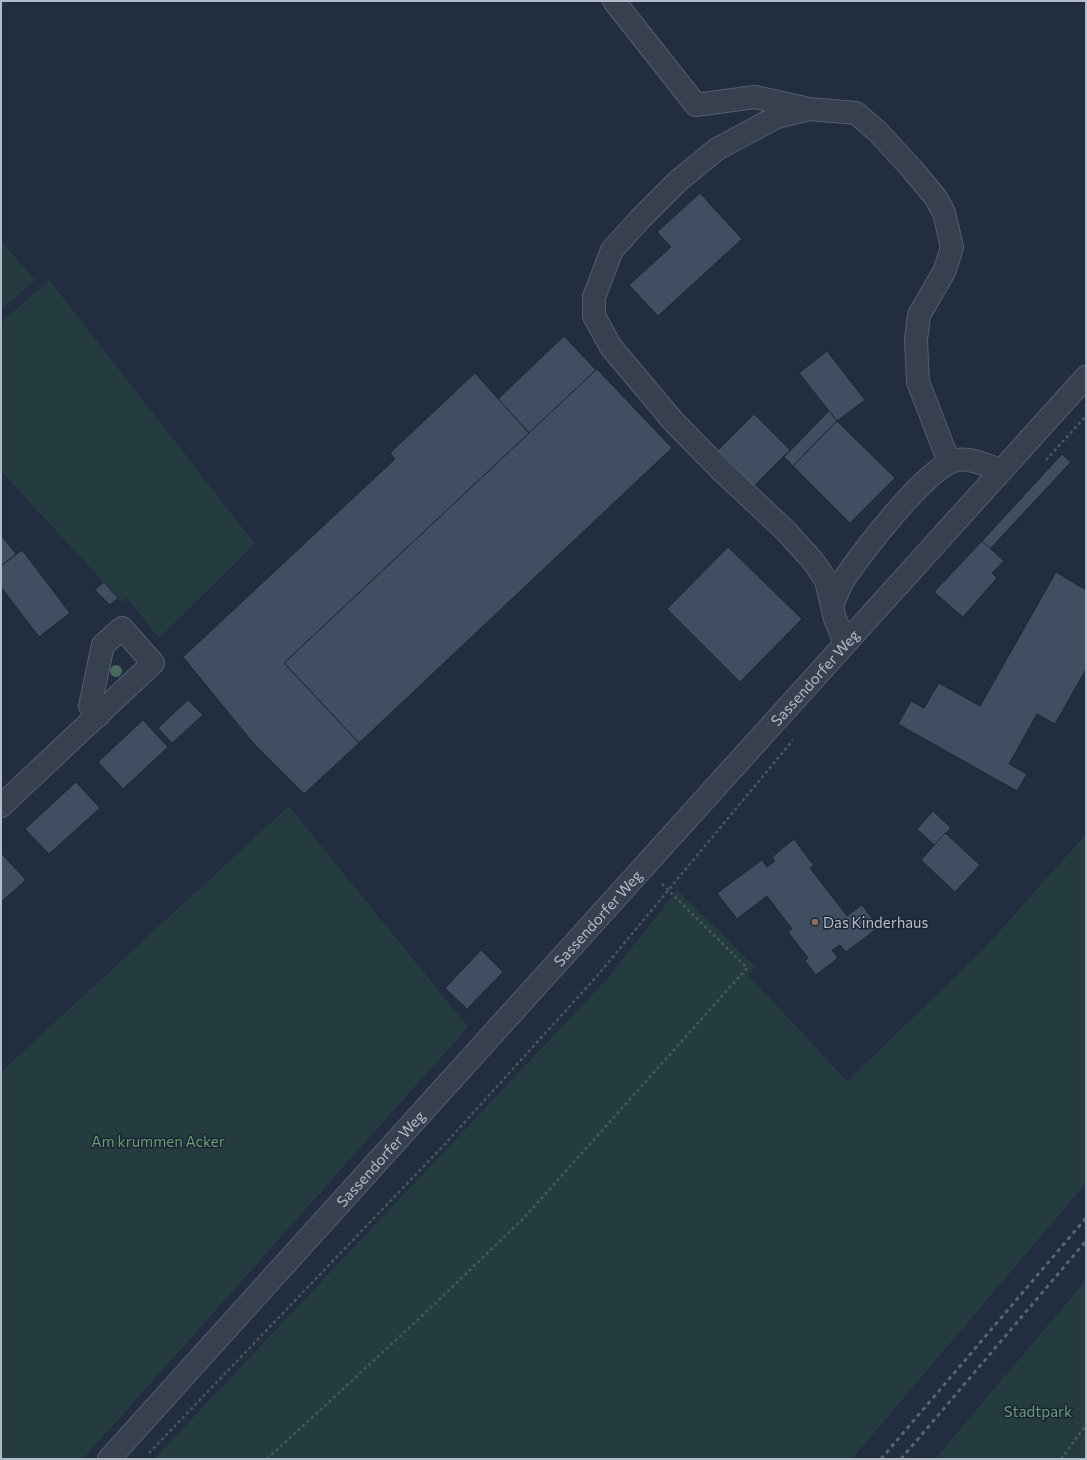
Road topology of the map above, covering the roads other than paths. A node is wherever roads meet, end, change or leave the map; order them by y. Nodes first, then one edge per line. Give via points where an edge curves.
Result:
1 (614, 1) edge
2 (809, 109) junction
3 (1086, 377) edge
4 (949, 462) junction
5 (1001, 470) junction
6 (832, 603) junction
7 (846, 643) junction
8 (98, 716) dead end
9 (1, 806) edge
10 (109, 1459) edge

1 - 2 street via 696,105 755,97
2 - 4 street via 856,113 878,132 912,170 936,198 944,213 952,247 945,270 919,315 916,340 918,382
2 - 6 street via 777,117 717,149 678,181 612,250 594,297 594,316 611,347 673,421 785,530 813,561 826,580
3 - 5 street, Sassendorfer Weg
4 - 5 street via 971,460
4 - 6 street via 928,478 860,556
5 - 7 street, Sassendorfer Weg
6 - 7 street via 835,619
7 - 10 street, Sassendorfer Weg
8 - 9 street

